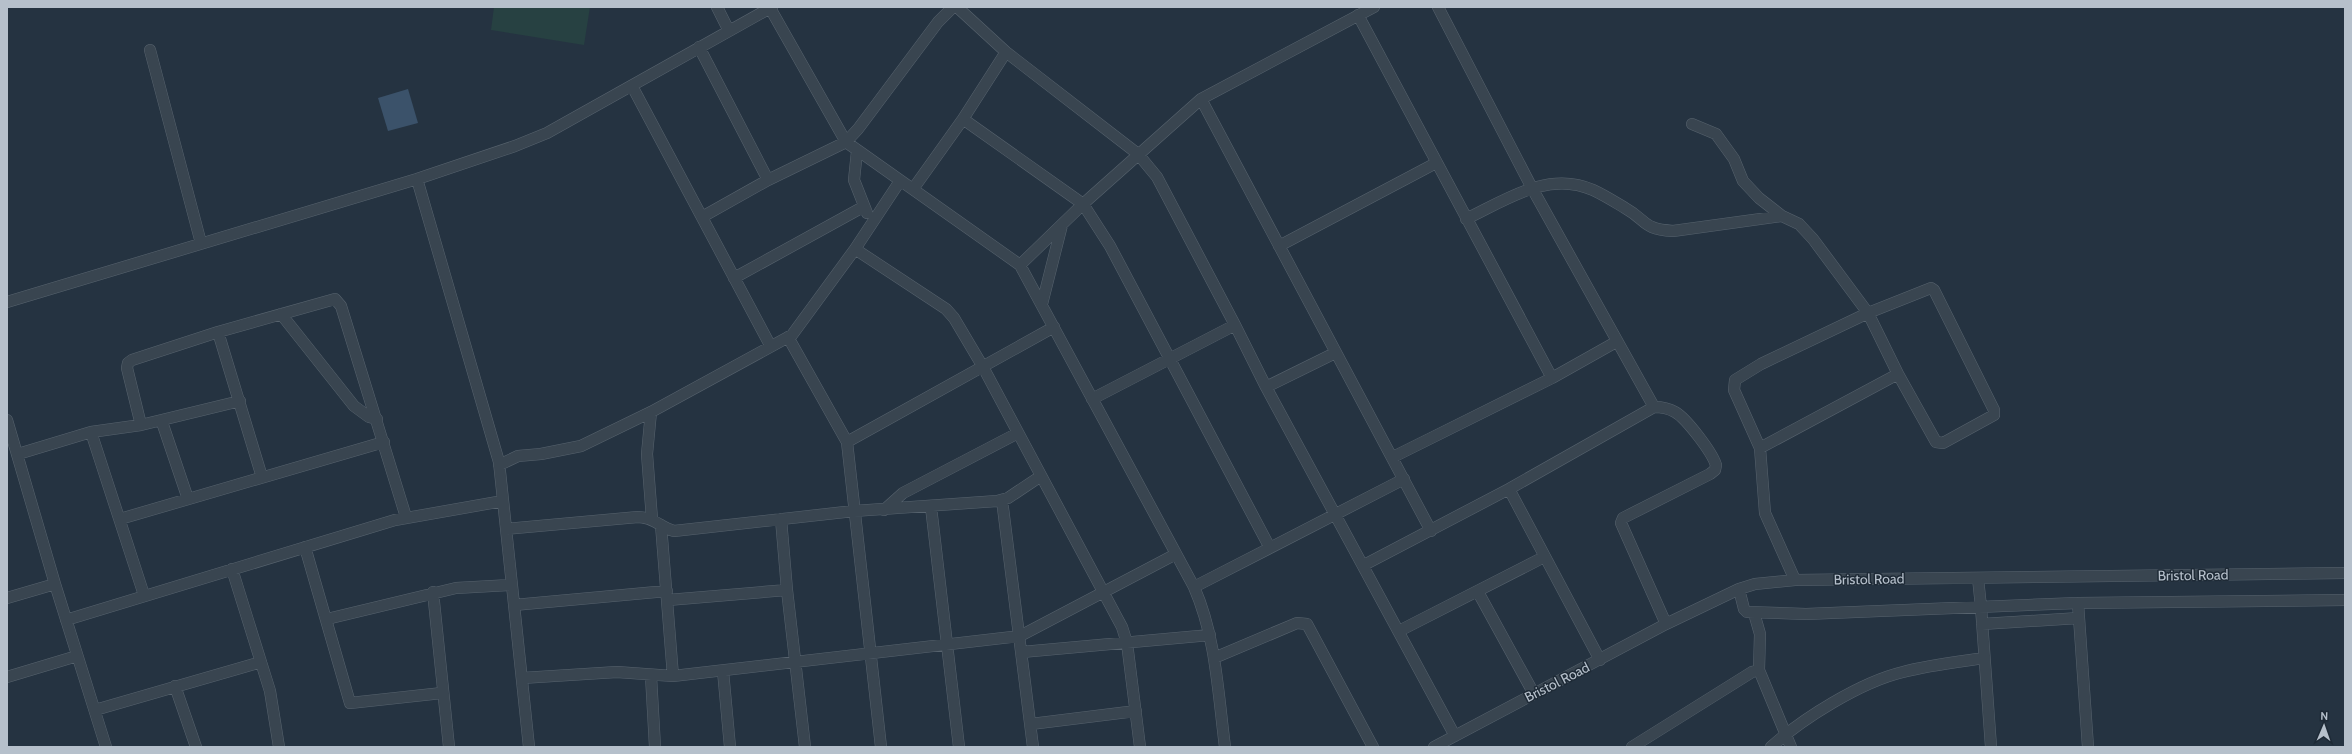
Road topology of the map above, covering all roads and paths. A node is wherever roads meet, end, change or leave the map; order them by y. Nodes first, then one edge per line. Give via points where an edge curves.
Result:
1 (717, 7) edge
2 (953, 7) edge
3 (957, 7) edge
4 (1374, 7) edge
5 (1438, 7) edge
6 (771, 8) edge
7 (1358, 15) junction
8 (729, 31) junction
9 (699, 47) junction
10 (150, 50) dead end
11 (1006, 52) junction
12 (632, 86) junction
13 (1200, 99) junction
14 (963, 119) junction
15 (1692, 124) dead end
16 (846, 142) junction
17 (857, 151) junction
18 (1138, 154) junction
19 (1436, 163) junction
20 (418, 179) junction
21 (768, 180) junction
22 (900, 181) junction
23 (1532, 188) junction
24 (913, 189) junction
25 (1083, 204) junction
26 (863, 208) junction
27 (1782, 216) junction
28 (702, 217) junction
29 (1466, 219) junction
30 (874, 220) junction
31 (1062, 224) junction
32 (201, 243) junction
33 (1279, 246) junction
34 (855, 249) junction
35 (1020, 265) junction
36 (734, 278) junction
37 (7, 302) edge
38 (1042, 304) junction
39 (1868, 313) junction
40 (281, 314) junction
41 (1235, 325) junction
42 (1054, 327) junction
43 (218, 332) junction
44 (788, 337) junction
45 (1616, 342) junction
46 (770, 345) junction
47 (1335, 353) junction
48 (1170, 359) junction
49 (983, 367) junction
50 (1898, 374) junction
51 (1552, 378) junction
52 (1266, 387) junction
53 (1092, 399) junction
54 (240, 401) junction
55 (1654, 407) junction
56 (651, 412) junction
57 (377, 419) junction
58 (7, 420) edge
59 (162, 422) junction
60 (140, 425) junction
61 (91, 432) junction
62 (1018, 433) junction
63 (384, 442) junction
64 (847, 442) junction
65 (1760, 448) junction
66 (18, 454) junction
67 (1393, 457) junction
68 (499, 465) junction
69 (1040, 476) junction
70 (262, 477) junction
71 (1404, 479) junction
72 (1509, 489) junction
73 (188, 499) junction
74 (1002, 500) junction
75 (503, 501) junction
76 (930, 507) junction
77 (884, 510) junction
78 (854, 511) junction
79 (1336, 515) junction
80 (406, 517) junction
81 (120, 519) junction
82 (781, 519) junction
83 (656, 522) junction
84 (506, 529) junction
85 (1431, 531) junction
86 (305, 547) junction
87 (1270, 548) junction
88 (1176, 554) junction
89 (1544, 557) junction
90 (1364, 565) junction
91 (232, 569) junction
92 (2345, 573) edge
93 (1978, 578) junction
94 (1795, 580) junction
95 (55, 584) junction
96 (512, 585) junction
97 (1194, 587) junction
98 (1739, 589) junction
99 (787, 590) junction
100 (433, 592) junction
101 (1104, 592) junction
102 (1478, 592) junction
103 (144, 595) junction
104 (667, 596) junction
105 (7, 598) edge
106 (2345, 600) edge
107 (2078, 603) junction
108 (514, 605) junction
109 (1981, 607) junction
110 (1754, 613) junction
111 (2079, 618) junction
112 (327, 619) junction
113 (66, 620) junction
114 (1666, 624) junction
115 (1982, 624) junction
116 (1398, 631) junction
117 (1210, 635) junction
118 (1020, 636) junction
119 (1127, 643) junction
120 (946, 645) junction
121 (1022, 652) junction
122 (870, 654) junction
123 (77, 656) junction
124 (1214, 658) junction
125 (1984, 658) junction
126 (1600, 660) junction
127 (261, 662) junction
128 (796, 663) junction
129 (1759, 670) junction
130 (723, 671) junction
131 (651, 676) junction
132 (673, 676) junction
133 (7, 677) edge
134 (522, 678) junction
135 (175, 686) junction
136 (442, 693) junction
137 (1534, 694) junction
138 (95, 710) junction
139 (1136, 711) junction
140 (1030, 724) junction
141 (1785, 734) junction
142 (1455, 736) junction
143 (1650, 736) junction
144 (106, 747) edge
145 (196, 747) edge
146 (279, 747) edge
147 (449, 747) edge
148 (529, 747) edge
149 (652, 747) edge
150 (655, 747) edge
151 (730, 747) edge
152 (805, 747) edge
153 (881, 747) edge
154 (959, 747) edge
155 (1033, 747) edge
156 (1140, 747) edge
157 (1225, 747) edge
158 (1373, 747) edge
159 (1434, 747) edge
160 (1632, 747) edge
161 (1653, 747) edge
162 (1771, 747) edge
163 (1792, 747) edge
164 (1991, 747) edge
165 (2088, 747) edge

1 - 8 street
2 - 16 street via 938,22
3 - 11 street
4 - 7 street
5 - 23 street
6 - 8 street
6 - 16 street
7 - 13 street
7 - 19 street
8 - 9 street
9 - 12 street
9 - 21 street
10 - 32 street
11 - 14 street
11 - 18 street
12 - 20 street via 532,140
12 - 28 street
13 - 18 street
13 - 33 street
14 - 24 street
14 - 25 street
15 - 27 street via 1716,134 1734,159 1743,181
16 - 17 street
16 - 21 street
17 - 22 street
17 - 26 street via 854,180
18 - 25 street
18 - 41 street via 1164,188
19 - 29 street
19 - 33 street
20 - 32 street
20 - 68 street
21 - 28 street
22 - 24 street
22 - 30 street
23 - 27 street via 1554,183 1592,189 1636,214 1646,226 1656,230 1679,231
23 - 29 street
23 - 45 street
24 - 35 street
25 - 31 street
25 - 48 street via 1110,246
26 - 30 street
26 - 36 street
27 - 39 street via 1799,224 1813,239
28 - 36 street
29 - 51 street
30 - 34 street
31 - 35 street
31 - 38 street
32 - 37 street
33 - 47 street
34 - 44 street via 803,321
34 - 49 street via 946,308
35 - 38 street
36 - 46 street
38 - 42 street
39 - 50 street
39 - 50 street via 1928,288 1934,290 1994,410 1994,415 1943,443 1936,442
39 - 65 street via 1761,364 1736,380 1734,390
40 - 43 street
40 - 57 street via 354,406 369,417
40 - 57 street via 331,299 338,301
41 - 48 street
41 - 52 street
42 - 49 street
42 - 53 street
43 - 54 street
43 - 60 street via 128,363
44 - 46 street
44 - 64 street
45 - 51 street
45 - 55 street
46 - 56 street
47 - 52 street
47 - 67 street
48 - 53 street
48 - 87 street
49 - 62 street
49 - 64 street
50 - 65 street
51 - 67 street
52 - 79 street
53 - 88 street
54 - 59 street
54 - 70 street
55 - 72 street
55 - 114 street via 1663,407 1678,414 1694,432 1716,466 1710,474 1626,516 1621,522
56 - 68 street via 581,446 518,456
56 - 83 street via 647,454
57 - 63 street
58 - 66 street
59 - 60 street
59 - 73 street
60 - 61 street
61 - 66 street
61 - 81 street
62 - 69 street
62 - 77 street via 903,493
63 - 70 street
63 - 80 street
64 - 78 street
65 - 94 street via 1765,513
66 - 95 street
67 - 71 street
68 - 75 street
69 - 74 street
69 - 101 street
70 - 73 street
71 - 79 street
71 - 85 street
72 - 85 street
72 - 89 street
73 - 81 street
74 - 76 street
74 - 118 street
75 - 80 street
75 - 84 street
76 - 77 street
76 - 120 street
77 - 78 street
78 - 82 street
78 - 122 street
79 - 87 street
79 - 90 street
80 - 86 street
81 - 103 street
82 - 83 street via 674,531
82 - 99 street
83 - 84 street via 638,517
83 - 104 street
84 - 96 street
85 - 90 street
86 - 91 street
86 - 112 street
87 - 97 street
88 - 97 street
88 - 101 street
89 - 102 street
89 - 126 street
90 - 116 street
91 - 103 street
91 - 127 street
92 - 93 street, Bristol Road
93 - 94 street, Bristol Road
93 - 109 street
94 - 98 street, Bristol Road via 1755,584
95 - 105 street
95 - 113 street
96 - 100 street via 470,586
96 - 108 street
97 - 117 street via 1205,613
98 - 110 street via 1744,609
98 - 114 street, Bristol Road
99 - 104 street
99 - 128 street
100 - 112 street
100 - 136 street
101 - 118 street
101 - 119 street via 1122,627
102 - 116 street
102 - 137 street
103 - 113 street
104 - 108 street
104 - 132 street
106 - 107 street
107 - 109 street
107 - 111 street
108 - 134 street
109 - 110 street via 1862,613
109 - 115 street
110 - 129 street via 1760,634
111 - 115 street
111 - 165 street
112 - 136 street via 350,702
113 - 123 street
114 - 126 street, Bristol Road
115 - 125 street
116 - 142 street
117 - 119 street
117 - 124 street
118 - 120 street
118 - 121 street
119 - 121 street
119 - 139 street
120 - 122 street
120 - 154 street
121 - 140 street
122 - 128 street
122 - 153 street
123 - 133 street
123 - 138 street
124 - 157 street
124 - 158 street via 1297,623 1307,624
125 - 141 street via 1908,670 1875,681
125 - 164 street
126 - 137 street, Bristol Road
127 - 135 street
127 - 146 street via 273,702
128 - 130 street
128 - 152 street
129 - 141 street
129 - 143 street
130 - 132 street
130 - 151 street
131 - 132 street
131 - 134 street via 617,672
131 - 150 street
134 - 148 street
135 - 138 street
135 - 145 street
136 - 147 street
137 - 142 street, Bristol Road
138 - 144 street
139 - 140 street
139 - 156 street
140 - 155 street
141 - 162 street
141 - 163 street
142 - 159 street, Bristol Road
143 - 160 street
143 - 161 street
149 - 150 street

